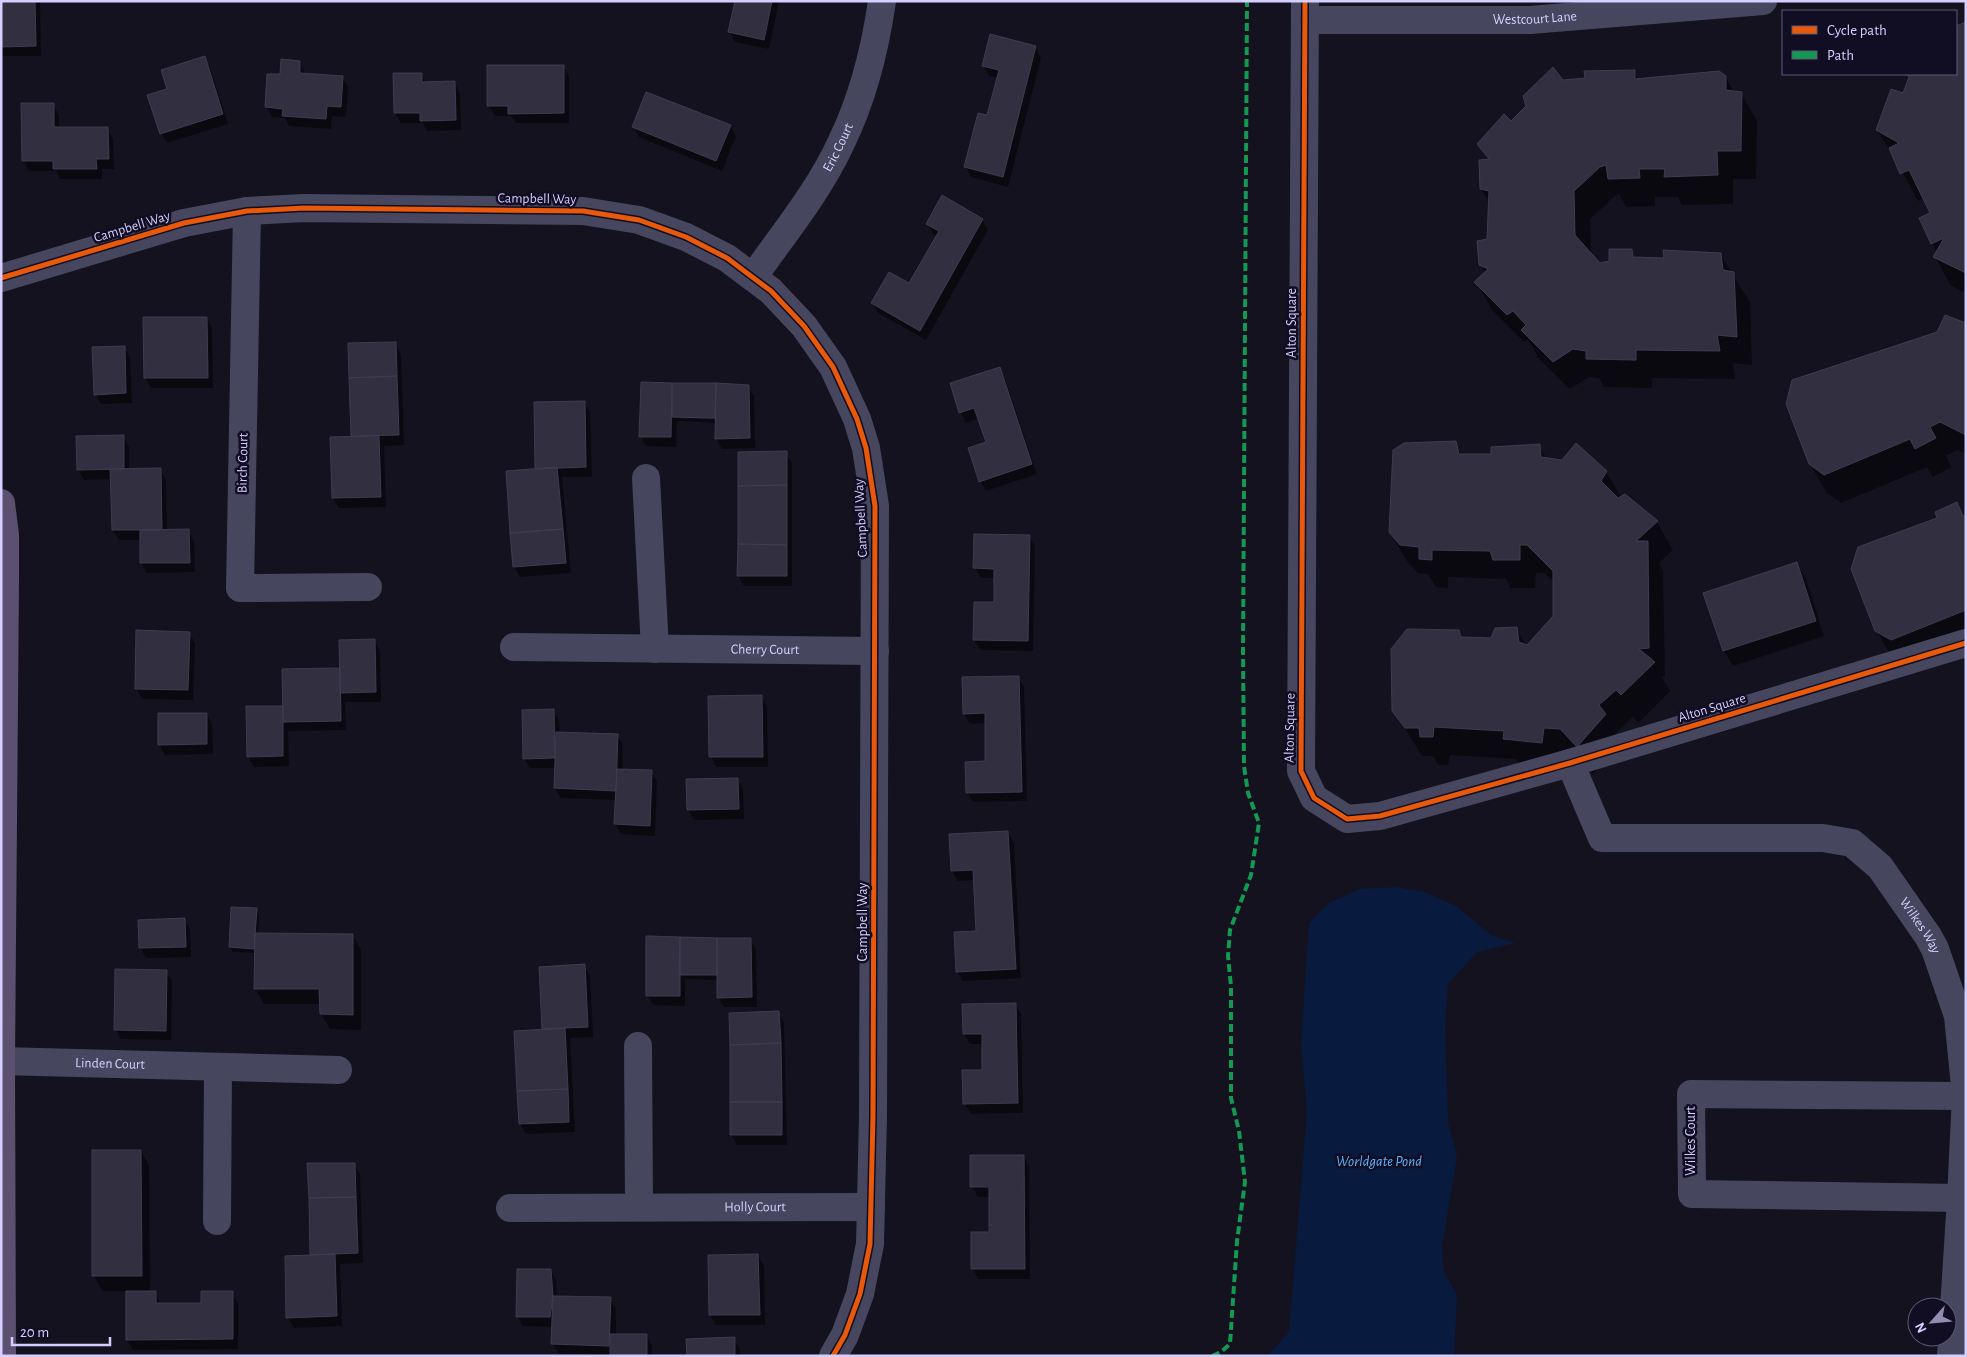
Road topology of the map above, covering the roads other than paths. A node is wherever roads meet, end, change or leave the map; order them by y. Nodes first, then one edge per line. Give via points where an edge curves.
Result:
1 (882, 1) edge
2 (1763, 1) edge
3 (1305, 10) edge
4 (247, 211) junction
5 (754, 276) junction
6 (1, 278) edge
7 (646, 478) dead end
8 (1, 503) edge
9 (368, 587) dead end
10 (1966, 643) edge
11 (514, 647) dead end
12 (655, 649) junction
13 (875, 651) junction
14 (1570, 763) junction
15 (638, 1046) dead end
16 (1, 1061) edge
17 (218, 1067) junction
18 (338, 1070) dead end
19 (1966, 1096) edge
20 (1961, 1198) junction
21 (871, 1207) junction
22 (510, 1208) dead end
23 (639, 1208) junction
24 (216, 1221) dead end
25 (2, 1356) edge
26 (833, 1356) edge
27 (1951, 1356) edge

1 - 5 street, Eric Court via 877,38 859,102 841,144 819,183
2 - 3 street, Westcourt Lane via 1530,20
3 - 14 street, Alton Square via 1300,771 1314,798 1347,819 1380,816
4 - 5 street, Campbell Way via 304,208 583,211 639,220 686,237
4 - 6 street, Campbell Way via 184,223
4 - 9 street, Birch Court via 240,588
5 - 13 street, Campbell Way via 804,326 833,367 857,419 868,457 875,506
7 - 12 street
8 - 16 main road via 5,579
10 - 14 street, Alton Square
11 - 12 street, Cherry Court
12 - 13 street, Cherry Court
13 - 21 street, Campbell Way
14 - 19 street, Wilkes Way via 1602,838 1823,838 1852,843 1880,867 1935,949 1958,1016
15 - 23 street
16 - 17 street, Linden Court
16 - 25 main road
17 - 18 street, Linden Court
17 - 24 street
19 - 20 street, Wilkes Way
19 - 20 street, Wilkes Court via 1691,1094 1692,1194
20 - 27 street, Wilkes Way
21 - 23 street, Holly Court
21 - 26 street, Campbell Way via 870,1244 860,1294 845,1335
22 - 23 street, Holly Court

